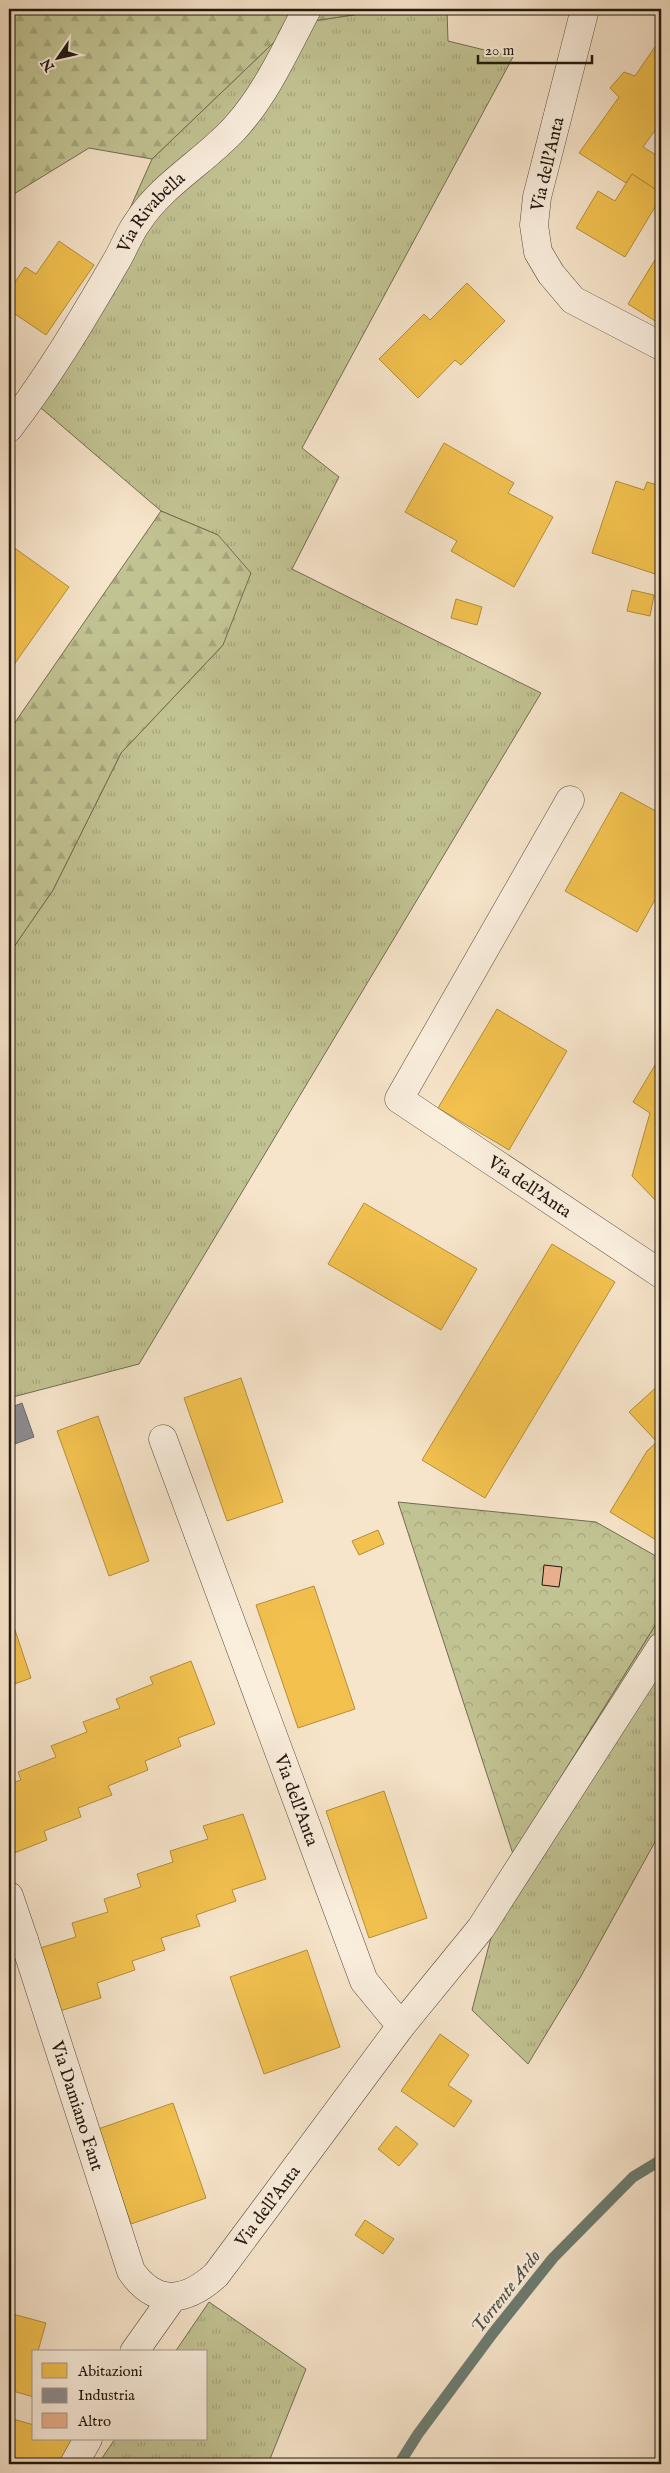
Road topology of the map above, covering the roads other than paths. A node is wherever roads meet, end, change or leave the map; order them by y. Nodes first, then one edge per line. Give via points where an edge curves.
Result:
1 (308, 9) edge
2 (585, 9) edge
3 (661, 346) edge
4 (9, 428) edge
5 (570, 800) dead end
6 (661, 1274) edge
7 (163, 1439) dead end
8 (661, 1647) edge
9 (9, 1896) edge
10 (16, 1943) edge
11 (401, 2026) junction
12 (173, 2297) junction
13 (135, 2350) edge
14 (87, 2440) edge
15 (74, 2464) edge

1 - 4 street, Via Rivabella via 252,107 235,129 170,184 136,223 118,259 46,376
2 - 3 street, Via dell'Anta via 537,197 534,225 538,252 573,300
5 - 6 street, Via dell'Anta via 399,1099
7 - 11 street, Via dell'Anta via 364,1980
8 - 11 street, Via dell'Anta via 481,1928
9 - 10 street, Via Damiano Fant
10 - 12 street, Via Damiano Fant via 131,2271 141,2286 156,2295
11 - 12 street, Via dell'Anta via 216,2275 204,2286
12 - 13 street
14 - 15 street

